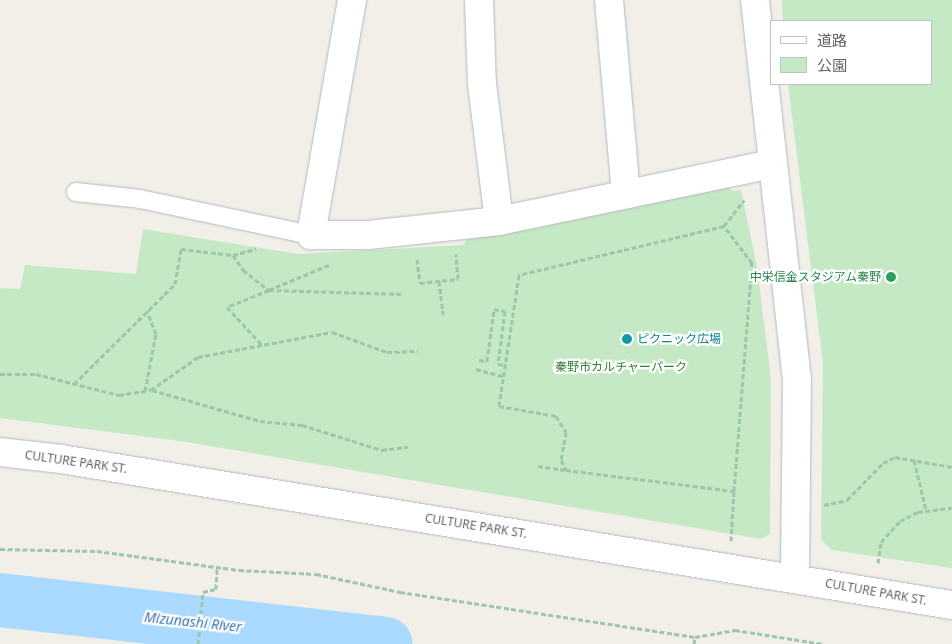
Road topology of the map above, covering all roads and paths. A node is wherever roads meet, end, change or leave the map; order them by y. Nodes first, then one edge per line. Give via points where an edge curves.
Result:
1 (352, 0) edge
2 (479, 0) edge
3 (609, 0) edge
4 (754, 0) edge
5 (771, 164) junction
6 (76, 192) dead end
7 (626, 194) junction
8 (499, 221) junction
9 (311, 235) junction
10 (266, 247) dead end
11 (233, 254) junction
12 (333, 264) dead end
13 (458, 280) dead end
14 (439, 281) junction
15 (420, 284) dead end
16 (269, 290) junction
17 (402, 294) dead end
18 (147, 311) junction
19 (443, 315) dead end
20 (261, 344) junction
21 (418, 351) dead end
22 (479, 360) dead end
23 (505, 365) junction
24 (476, 369) dead end
25 (0, 374) edge
26 (503, 376) junction
27 (74, 384) junction
28 (152, 389) junction
29 (145, 391) junction
30 (408, 447) dead end
31 (0, 452) edge
32 (914, 460) junction
33 (538, 466) dead end
34 (952, 467) edge
35 (566, 470) junction
36 (734, 492) junction
37 (814, 505) dead end
38 (952, 508) edge
39 (926, 510) junction
40 (731, 541) dead end
41 (0, 549) edge
42 (217, 567) junction
43 (878, 567) dead end
44 (795, 577) junction
45 (952, 605) edge
46 (695, 637) junction
47 (198, 644) edge
48 (694, 644) edge
49 (823, 644) edge

1 - 9 street
2 - 8 street via 482,84
3 - 7 street
4 - 5 street
5 - 7 street
5 - 44 street via 797,379
6 - 9 lane via 140,199
7 - 8 street
8 - 9 street via 368,234
10 - 11 path
11 - 16 path via 243,270
11 - 18 path via 181,249 175,284
12 - 16 path
13 - 14 path
14 - 15 path
14 - 19 path
16 - 17 path
16 - 20 path via 228,307
18 - 27 path
18 - 29 path via 156,334
20 - 21 path via 332,332 387,352
20 - 28 path via 198,357
22 - 23 path via 487,361 494,309 505,311 498,364
23 - 26 path
23 - 36 path via 519,275 724,226 752,263
24 - 26 path
25 - 27 path via 36,374
26 - 35 path via 499,406 556,416 566,432 560,460
27 - 29 path via 119,395
28 - 29 path
28 - 30 path via 260,421 302,425 382,450
31 - 44 street, CULTURE PARK ST.
32 - 34 path
32 - 37 path via 895,457 883,463 847,500
32 - 39 path
33 - 35 path
35 - 36 path
36 - 40 path
38 - 39 path
39 - 43 path via 900,521 885,534
41 - 42 path via 97,552
42 - 46 path via 316,574 400,592
42 - 47 path via 216,589 203,592
44 - 45 street, CULTURE PARK ST.
46 - 48 path
46 - 49 path via 735,630

